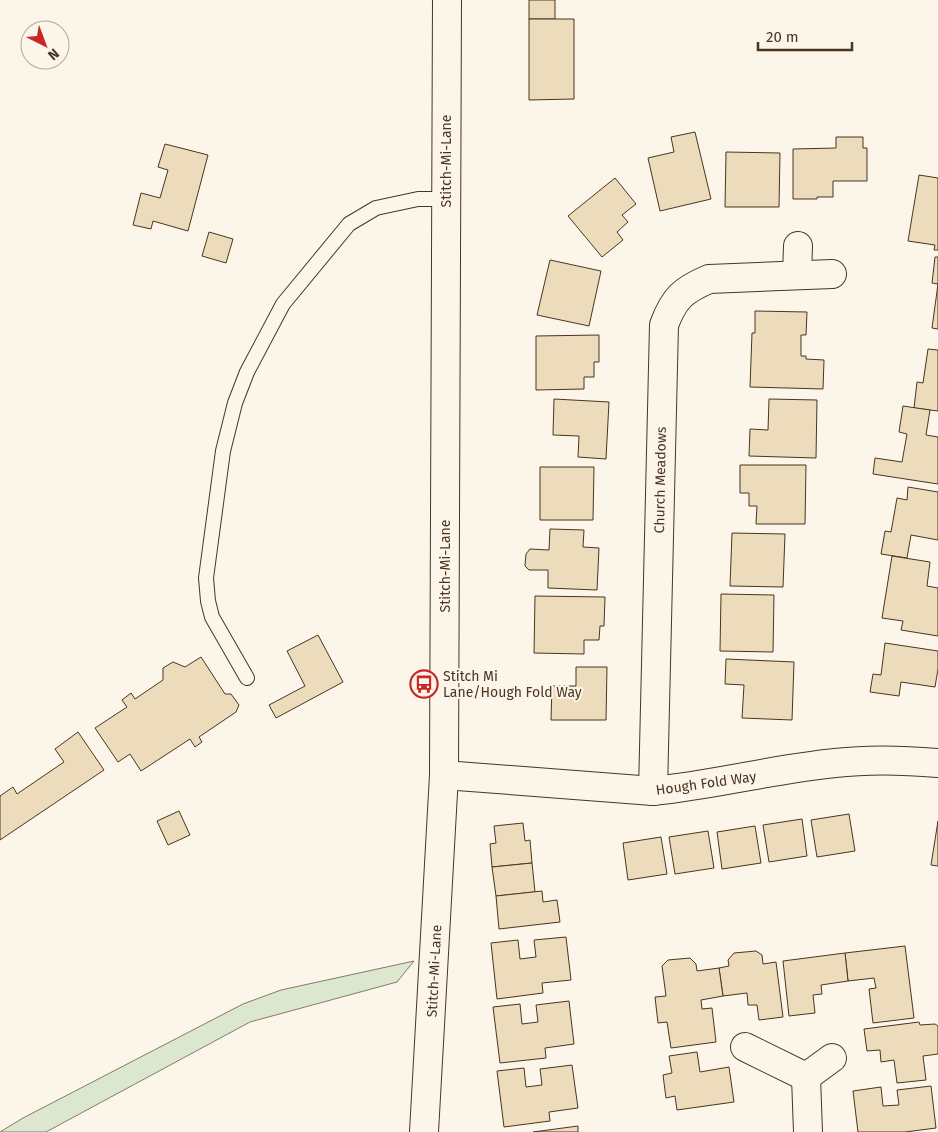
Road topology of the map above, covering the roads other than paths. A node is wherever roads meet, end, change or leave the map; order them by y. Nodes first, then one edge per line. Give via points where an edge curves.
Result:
1 (447, 0) edge
2 (446, 199) junction
3 (798, 246) dead end
4 (832, 274) dead end
5 (797, 275) junction
6 (247, 678) dead end
7 (938, 763) edge
8 (444, 775) junction
9 (654, 791) junction
10 (745, 1047) dead end
11 (832, 1058) dead end
12 (806, 1078) junction
13 (424, 1132) edge
14 (808, 1132) edge

1 - 2 street, Stitch-Mi-Lane
2 - 6 lane via 418,199 376,208 348,224 282,304 247,372 235,403 223,452 206,578 212,617
2 - 8 street, Stitch-Mi-Lane
3 - 5 street
4 - 5 street, Church Meadows
5 - 9 street, Church Meadows via 709,279 679,296 664,325
7 - 9 street, Hough Fold Way via 880,760 833,763
8 - 9 street, Hough Fold Way
8 - 13 street, Stitch-Mi-Lane
10 - 12 street
11 - 12 street
12 - 14 street

